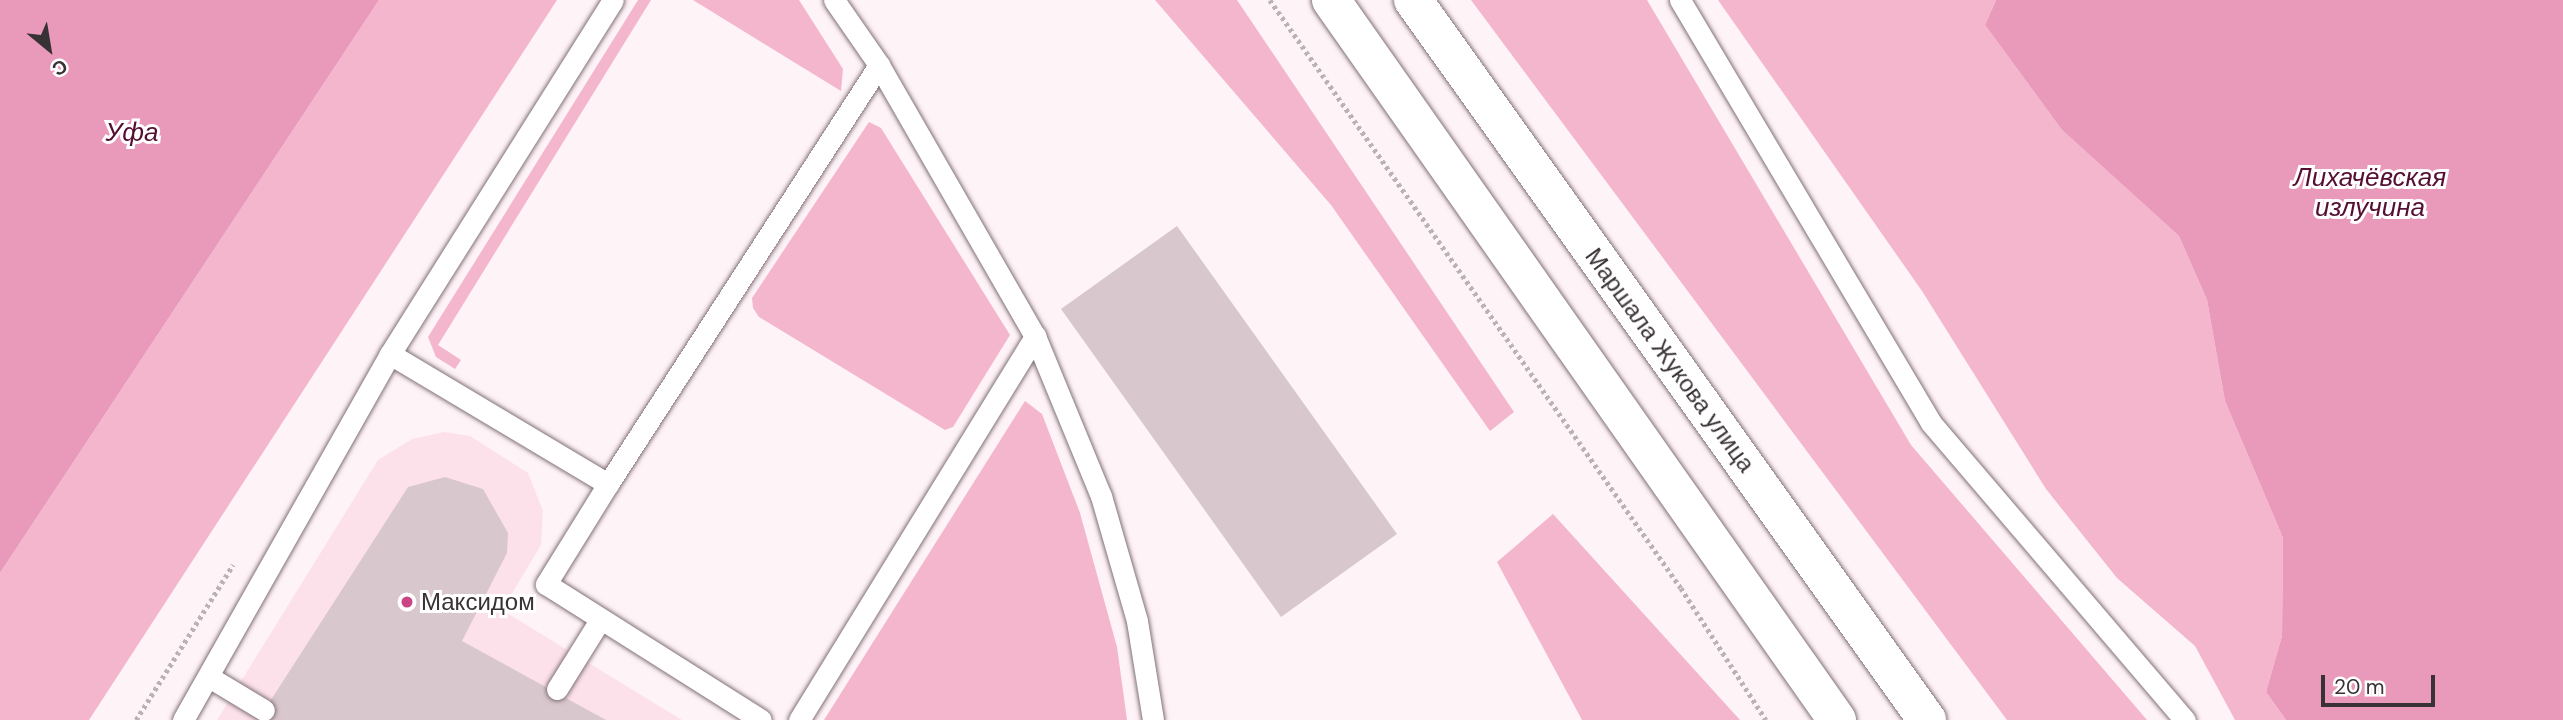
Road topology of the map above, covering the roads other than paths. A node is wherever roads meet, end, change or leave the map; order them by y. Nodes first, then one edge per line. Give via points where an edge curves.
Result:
1 (613, 0) edge
2 (834, 0) edge
3 (1331, 0) edge
4 (1413, 0) edge
5 (1680, 0) edge
6 (879, 65) junction
7 (1035, 336) junction
8 (390, 354) junction
9 (608, 484) junction
10 (600, 620) junction
11 (209, 677) junction
12 (557, 689) dead end
13 (264, 710) dead end
14 (183, 720) edge
15 (761, 720) edge
16 (799, 720) edge
17 (1153, 720) edge
18 (1837, 720) edge
19 (1927, 720) edge
20 (2185, 720) edge

1 - 8 lane
2 - 6 lane
3 - 18 main road
4 - 19 main road, Маршала Жукова улица
5 - 20 lane via 1931,423
6 - 7 lane
6 - 9 lane
7 - 16 lane
7 - 17 lane via 1101,496 1137,621
8 - 9 lane
8 - 11 lane
9 - 10 lane via 547,584
10 - 12 lane
10 - 15 lane
11 - 13 lane
11 - 14 lane

